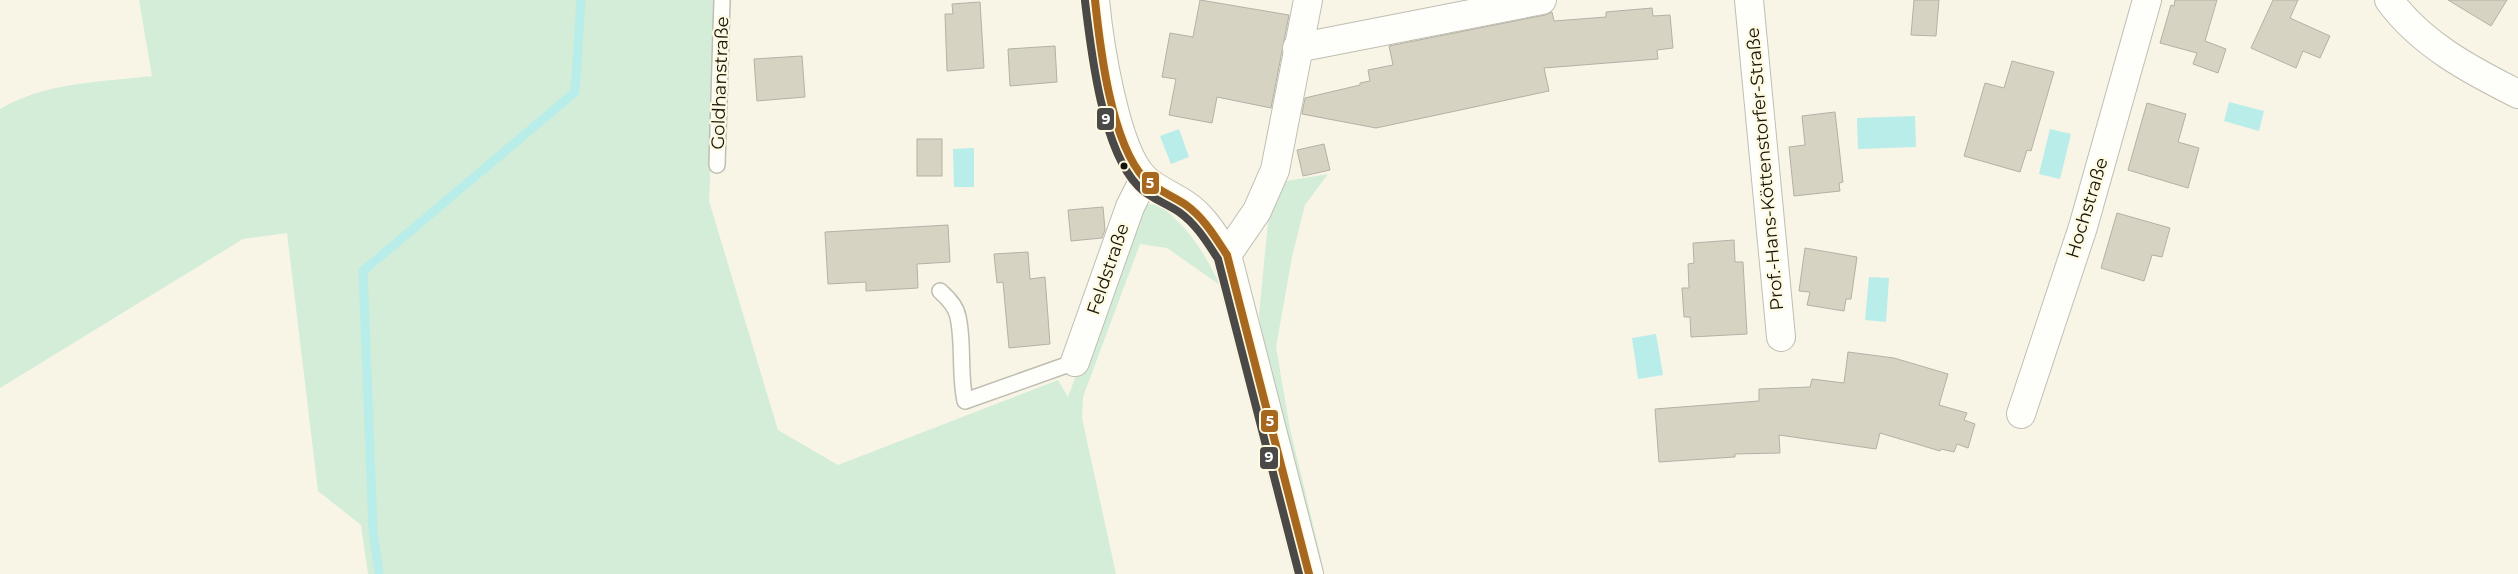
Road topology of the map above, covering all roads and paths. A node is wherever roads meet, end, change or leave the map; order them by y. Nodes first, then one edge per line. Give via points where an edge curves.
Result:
1 (722, 0) edge
2 (1095, 0) edge
3 (1308, 0) edge
4 (1542, 0) edge
5 (1749, 0) edge
6 (2147, 0) edge
7 (2389, 0) edge
8 (1297, 48) junction
9 (2518, 94) edge
10 (717, 165) dead end
11 (1144, 178) junction
12 (1227, 254) junction
13 (940, 291) dead end
14 (1781, 337) dead end
15 (1075, 362) joint
16 (2021, 414) dead end
17 (1309, 574) edge

1 - 10 lane, Goldhanstraße
2 - 11 street via 1099,36 1120,129 1128,154
3 - 8 street
4 - 8 street
5 - 14 street, Prof.-Hans-Köttenstorfer-Straße
6 - 16 street, Hochstraße via 2083,227
7 - 9 street via 2407,22 2449,56
8 - 12 street via 1275,170 1257,211
11 - 12 street via 1188,206 1208,226
11 - 15 street, Feldstraße via 1130,206
12 - 17 street
13 - 15 lane via 958,316 965,401

